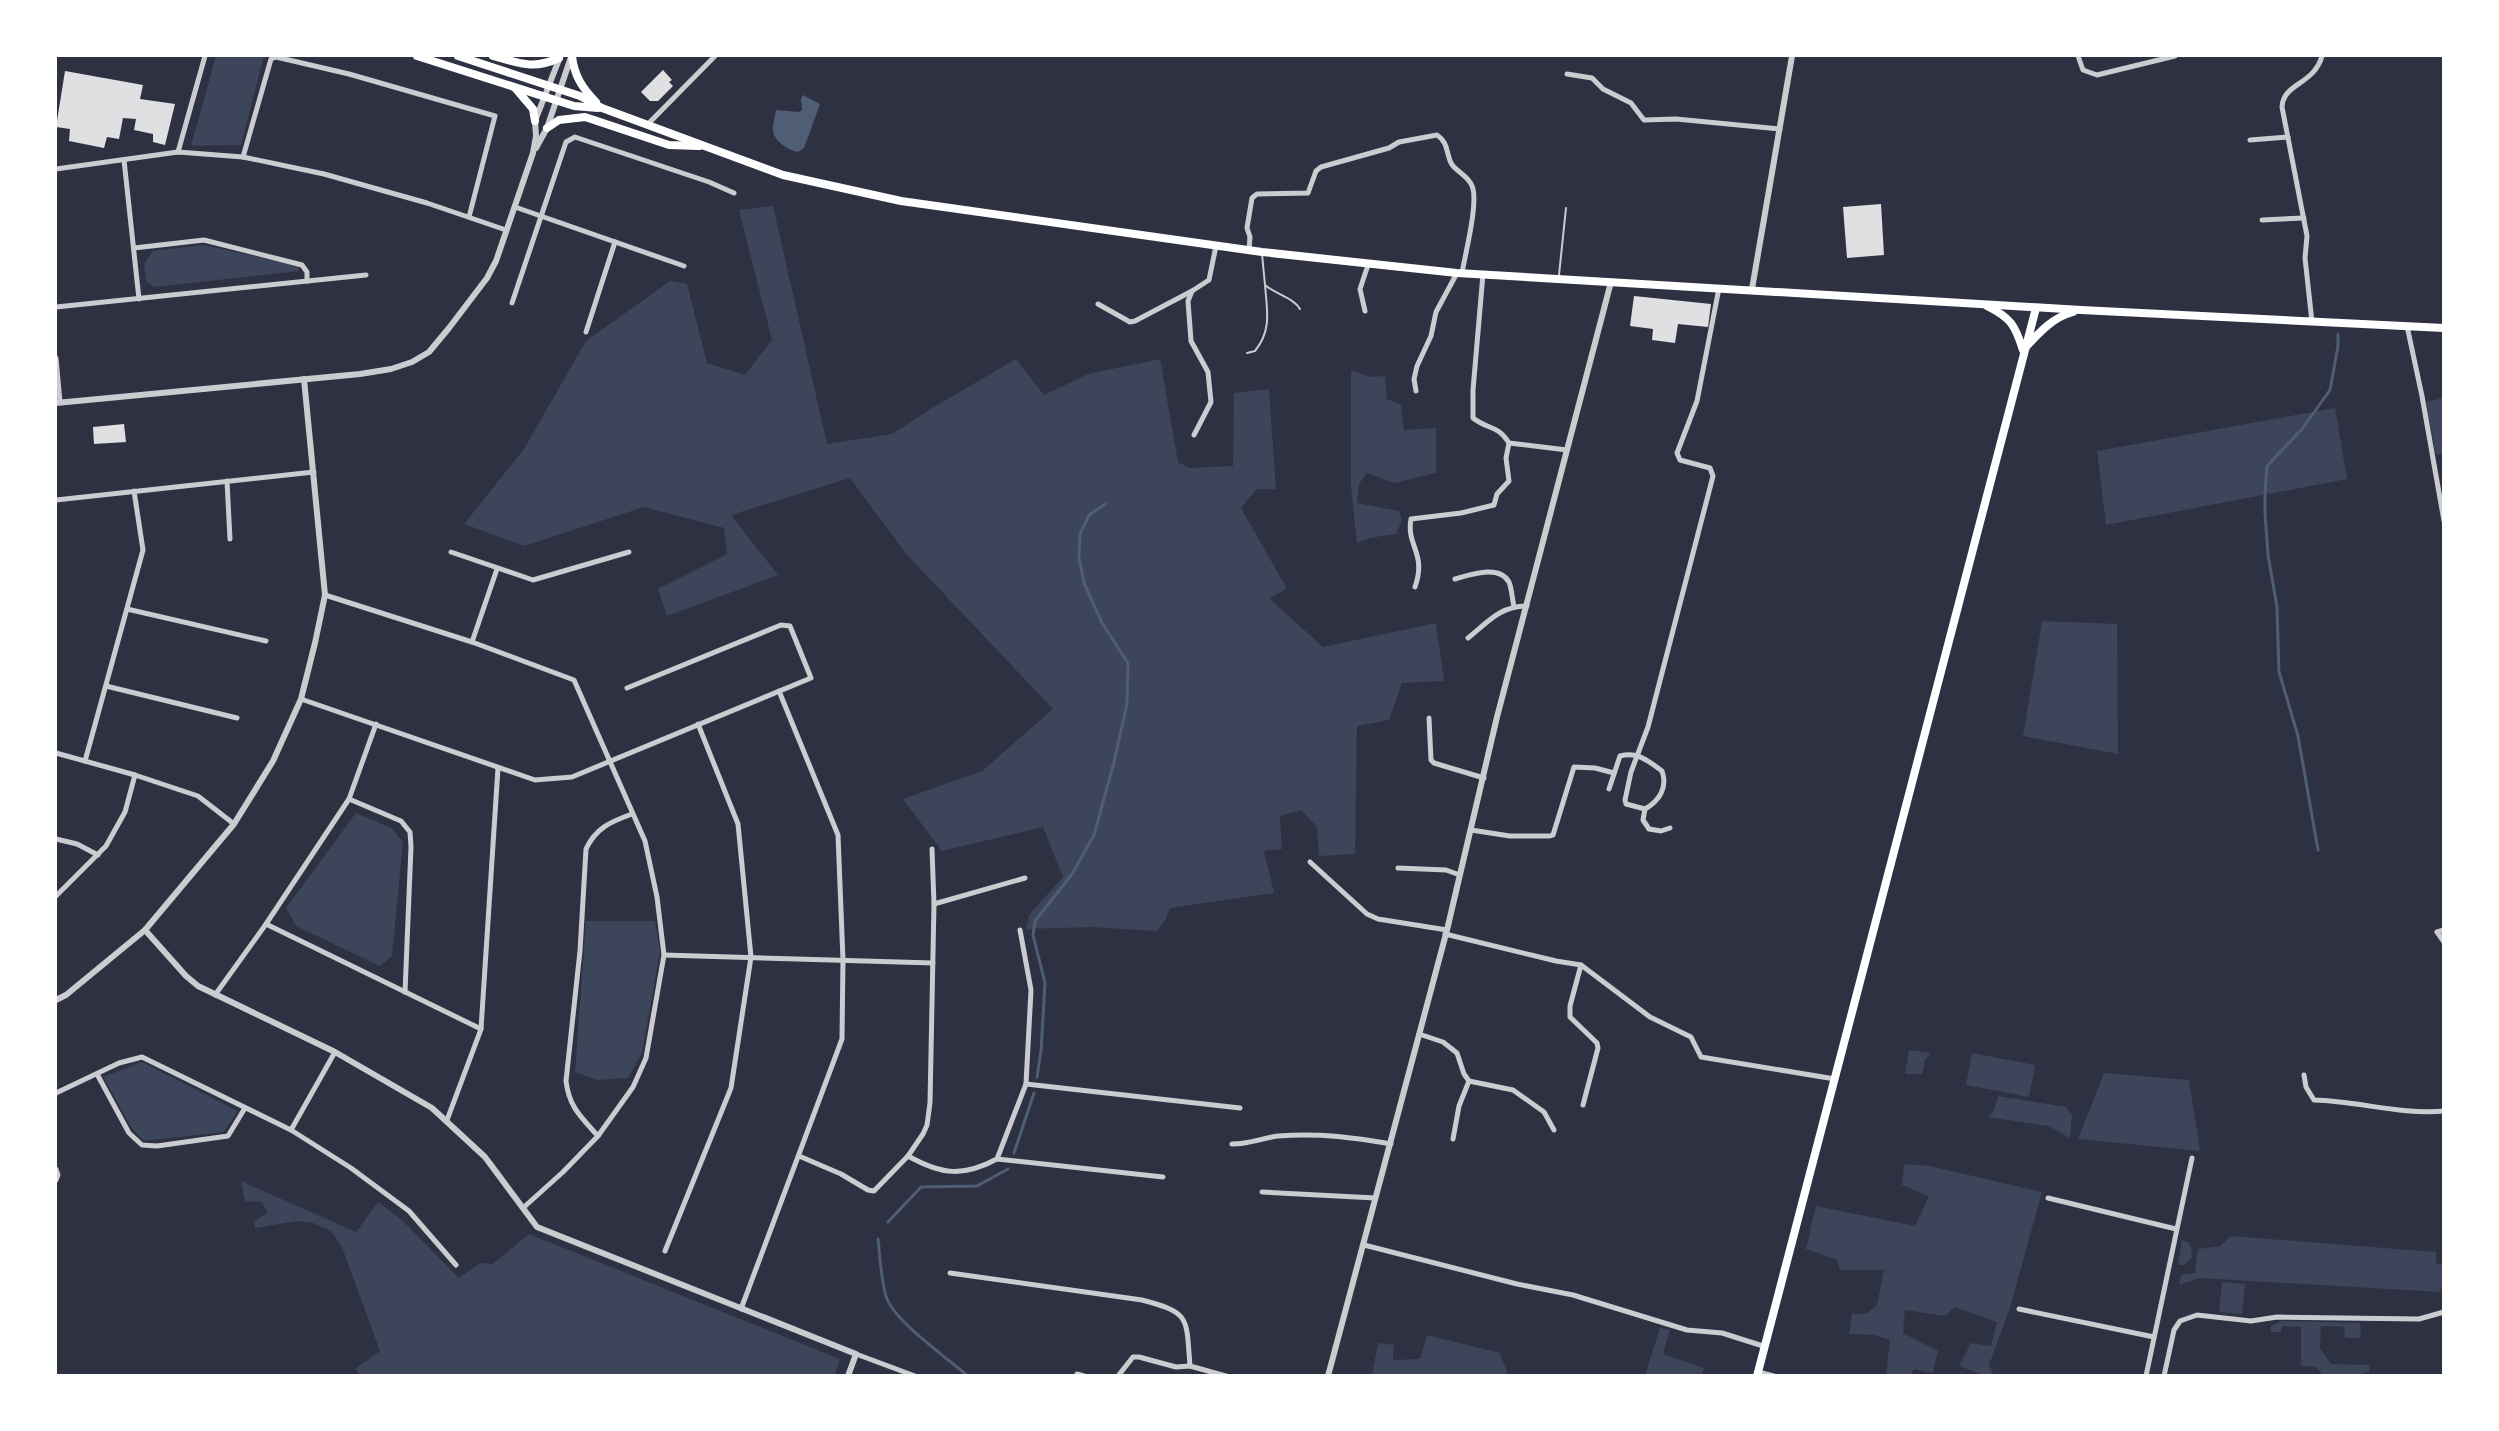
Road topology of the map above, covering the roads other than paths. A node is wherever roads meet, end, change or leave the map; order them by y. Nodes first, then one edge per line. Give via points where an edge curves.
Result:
1 (205, 56) edge
2 (417, 56) edge
3 (458, 56) edge
4 (493, 56) edge
5 (572, 56) edge
6 (714, 56) edge
7 (1792, 56) edge
8 (2078, 56) edge
9 (2175, 56) edge
10 (2322, 56) edge
11 (560, 57) edge
12 (1567, 74) dead end
13 (501, 81) junction
14 (549, 86) junction
15 (560, 90) junction
16 (545, 96) junction
17 (556, 100) junction
18 (602, 108) junction
19 (535, 121) junction
20 (648, 125) junction
21 (547, 128) junction
22 (1780, 129) junction
23 (2288, 137) junction
24 (2250, 140) dead end
25 (705, 146) junction
26 (178, 152) junction
27 (533, 153) junction
28 (243, 157) junction
29 (124, 160) junction
30 (56, 169) edge
31 (734, 193) dead end
32 (515, 207) junction
33 (1566, 208) dead end
34 (541, 216) junction
35 (470, 217) junction
36 (2304, 218) junction
37 (2262, 220) dead end
38 (507, 231) junction
39 (615, 242) junction
40 (1216, 246) junction
41 (134, 248) junction
42 (1249, 250) junction
43 (1262, 252) junction
44 (1368, 265) junction
45 (684, 266) dead end
46 (1460, 273) junction
47 (1483, 274) junction
48 (366, 275) dead end
49 (1559, 278) junction
50 (307, 281) junction
51 (1611, 282) junction
52 (1265, 285) junction
53 (1719, 288) junction
54 (1752, 289) junction
55 (1192, 291) junction
56 (139, 299) junction
57 (512, 303) dead end
58 (1098, 304) dead end
59 (1984, 304) junction
60 (56, 307) edge
61 (2036, 308) junction
62 (1300, 309) dead end
63 (2081, 310) junction
64 (1365, 311) dead end
65 (2312, 322) junction
66 (2407, 326) junction
67 (2444, 328) edge
68 (586, 332) dead end
69 (2023, 350) junction
70 (1247, 353) dead end
71 (56, 358) edge
72 (304, 379) junction
73 (1416, 391) dead end
74 (58, 402) edge
75 (1194, 435) dead end
76 (1509, 443) junction
77 (1567, 450) junction
78 (314, 472) junction
79 (227, 481) junction
80 (134, 491) junction
81 (56, 500) edge
82 (2444, 521) edge
83 (230, 539) dead end
84 (451, 552) dead end
85 (629, 552) dead end
86 (497, 569) junction
87 (1455, 579) dead end
88 (1415, 587) dead end
89 (325, 595) junction
90 (1514, 606) junction
91 (1527, 606) junction
92 (127, 609) junction
93 (1468, 638) dead end
94 (266, 641) dead end
95 (472, 642) junction
96 (106, 686) junction
97 (627, 688) dead end
98 (780, 691) junction
99 (301, 699) junction
100 (237, 718) dead end
101 (1429, 718) dead end
102 (376, 724) junction
103 (698, 724) junction
104 (56, 753) edge
105 (1638, 756) junction
106 (85, 761) junction
107 (610, 761) junction
108 (498, 768) junction
109 (1614, 772) junction
110 (135, 775) junction
111 (1484, 778) junction
112 (1609, 789) dead end
113 (349, 799) junction
114 (1645, 809) junction
115 (632, 814) junction
116 (234, 824) junction
117 (1670, 828) dead end
118 (1471, 830) junction
119 (56, 839) edge
120 (932, 849) dead end
121 (98, 855) junction
122 (1310, 862) dead end
123 (1398, 868) dead end
124 (1460, 875) junction
125 (1025, 878) dead end
126 (56, 896) edge
127 (934, 904) junction
128 (266, 924) junction
129 (145, 930) junction
130 (1020, 930) dead end
131 (2444, 930) edge
132 (1446, 932) junction
133 (2444, 942) edge
134 (664, 955) junction
135 (751, 957) junction
136 (843, 960) junction
137 (933, 963) junction
138 (1581, 965) junction
139 (405, 992) junction
140 (215, 995) junction
141 (56, 1000) edge
142 (481, 1029) junction
143 (1419, 1034) junction
144 (335, 1052) junction
145 (98, 1074) junction
146 (2304, 1075) dead end
147 (1835, 1080) junction
148 (1470, 1081) junction
149 (1026, 1084) junction
150 (56, 1093) edge
151 (1583, 1105) dead end
152 (1240, 1107) dead end
153 (245, 1108) junction
154 (2444, 1111) edge
155 (447, 1120) junction
156 (291, 1130) junction
157 (1554, 1130) dead end
158 (598, 1136) junction
159 (1453, 1139) dead end
160 (1232, 1144) dead end
161 (1391, 1144) junction
162 (799, 1156) junction
163 (908, 1156) junction
164 (2192, 1158) dead end
165 (998, 1159) junction
166 (1163, 1177) dead end
167 (1262, 1192) dead end
168 (1376, 1198) junction
169 (2048, 1198) dead end
170 (523, 1208) junction
171 (2176, 1229) junction
172 (1364, 1245) junction
173 (664, 1251) dead end
174 (456, 1265) dead end
175 (950, 1273) dead end
176 (741, 1309) junction
177 (2019, 1309) dead end
178 (2444, 1312) edge
179 (2154, 1337) junction
180 (1763, 1346) junction
181 (856, 1354) junction
182 (1190, 1366) junction
183 (1077, 1374) edge
184 (1757, 1374) edge
185 (848, 1376) edge
186 (915, 1376) edge
187 (1084, 1376) edge
188 (1118, 1376) edge
189 (1226, 1376) edge
190 (1328, 1376) edge
191 (1774, 1376) edge
192 (2146, 1376) edge
193 (2164, 1376) edge

1 - 26 street
2 - 13 main road
3 - 14 main road
4 - 11 main road via 530,66
5 - 15 street
5 - 18 main road via 579,81
6 - 20 street
7 - 22 street
8 - 9 street via 2083,70 2097,75
10 - 23 street via 2313,74 2282,100
11 - 14 street
12 - 22 street via 1592,78 1603,89 1630,103 1644,120 1676,119
13 - 16 main road
13 - 19 main road via 524,97 533,109
14 - 15 main road
14 - 16 street
15 - 17 street
15 - 18 main road
16 - 17 main road
16 - 19 street
17 - 18 main road
17 - 21 street
18 - 20 main road
19 - 27 street
20 - 25 main road
21 - 25 main road via 559,120 585,117 669,145
21 - 27 street
22 - 54 street
23 - 24 street
23 - 36 street
25 - 40 main road via 783,175 890,199
26 - 28 street
26 - 29 street
27 - 32 street
28 - 35 street via 324,174
28 - 35 street via 268,62 276,57 349,74 495,116
29 - 30 street
29 - 41 street
31 - 34 street via 575,137 566,142
32 - 34 street
32 - 38 street
33 - 49 lane
34 - 39 street
34 - 57 street
35 - 38 street
36 - 37 street
36 - 65 street
38 - 72 street via 487,278 429,352 391,369
39 - 45 street
39 - 68 street
40 - 42 main road
40 - 55 street via 1209,280
41 - 50 street via 204,240 302,265
41 - 56 street
42 - 43 main road
42 - 46 street via 1247,228 1252,198 1257,194 1308,193 1321,167 1399,142 1437,135 1444,140 1452,165 1468,177 1474,189
43 - 44 main road
43 - 52 lane
44 - 46 main road
44 - 64 street via 1360,289
46 - 47 main road
46 - 73 street via 1436,312 1431,336 1417,366
47 - 49 main road
47 - 76 street via 1473,418 1496,428
48 - 50 street
49 - 51 main road
50 - 56 street
51 - 53 main road
51 - 77 street
52 - 62 lane
52 - 70 lane via 1269,320 1266,333 1255,351
53 - 54 main road
53 - 105 street via 1697,401 1677,453 1680,460 1710,468 1713,476
54 - 59 main road
55 - 58 street via 1130,322
55 - 75 street via 1188,301 1191,341 1208,372 1210,402
56 - 60 street
59 - 61 main road
59 - 69 main road via 2007,316
61 - 63 main road
61 - 69 main road
63 - 65 main road
63 - 69 main road via 2062,315 2045,326
65 - 66 main road
66 - 67 main road
66 - 82 street
69 - 147 main road
71 - 74 street
72 - 74 street
72 - 78 street
76 - 77 street
76 - 88 street via 1509,481 1497,494 1494,505 1411,519 1409,530 1420,573
77 - 91 street
78 - 79 street
78 - 89 street
79 - 80 street
79 - 83 street
80 - 81 street
80 - 92 street via 143,550
84 - 86 street
85 - 86 street via 533,580
86 - 95 street
87 - 90 street via 1493,572 1505,576
89 - 95 street
89 - 99 street
90 - 91 street
90 - 93 street via 1503,609
91 - 111 street
92 - 94 street
92 - 96 street
95 - 107 street via 574,680
96 - 100 street
96 - 106 street
97 - 98 street via 781,625 790,626 811,678
98 - 103 street
98 - 136 street via 838,835
99 - 102 street
99 - 116 street via 273,761
101 - 111 street via 1434,763
102 - 108 street
102 - 113 street
103 - 107 street
103 - 135 street via 738,824
104 - 106 street
105 - 109 street via 1620,756
105 - 114 street via 1626,804
105 - 114 street via 1664,775 1660,797
106 - 110 street
107 - 108 street via 572,777 545,780
107 - 115 street
108 - 142 street
109 - 112 street
109 - 118 street via 1574,767 1553,835 1510,836
110 - 116 street via 198,796
110 - 121 street via 125,812
111 - 118 street
113 - 128 street
113 - 139 street via 401,821 410,832
114 - 117 street via 1646,827 1661,831
115 - 134 street via 645,841
115 - 158 street via 602,827 586,849 566,1081 567,1096 574,1109
116 - 129 street
118 - 124 street
119 - 121 street
120 - 127 street
121 - 126 street
122 - 132 street via 1367,914
123 - 124 street via 1446,870
124 - 132 street
125 - 127 street
127 - 137 street
128 - 139 street
128 - 140 street
129 - 140 street via 186,975
129 - 141 street
130 - 149 street via 1030,990
131 - 133 street via 2437,932
132 - 138 street
132 - 143 street
134 - 135 street
134 - 158 street via 646,1058 633,1087
135 - 136 street
135 - 173 street via 731,1088
136 - 137 street
136 - 162 street via 842,1040
137 - 163 street via 930,1103 927,1125
138 - 147 street via 1650,1017 1691,1037 1701,1057
138 - 151 street via 1570,1017 1598,1048
139 - 142 street
140 - 144 street
142 - 155 street
143 - 148 street via 1443,1042 1457,1053
143 - 161 street
144 - 155 street
144 - 156 street
145 - 150 street
145 - 153 street via 142,1057
145 - 153 street via 129,1132 142,1145 228,1136
146 - 154 street via 2314,1100 2419,1113
147 - 180 main road
148 - 157 street via 1513,1090 1544,1112
148 - 159 street via 1459,1106
149 - 152 street
149 - 165 street
153 - 156 street
155 - 170 street via 485,1158
156 - 174 street via 409,1211
158 - 170 street
160 - 161 street via 1278,1136 1333,1134
161 - 168 street
162 - 163 street via 874,1191
162 - 176 street
163 - 165 street via 948,1173 964,1172
164 - 171 street
165 - 166 street
167 - 168 street
168 - 172 street
169 - 171 street
170 - 176 street via 537,1227
171 - 179 street
172 - 180 street via 1573,1295 1687,1330 1722,1333
172 - 190 street
175 - 182 street via 1170,1307 1179,1312 1185,1324
176 - 181 street
177 - 179 street
178 - 193 street via 2419,1319 2277,1317 2251,1321 2197,1315 2180,1321 2174,1330
179 - 192 street
180 - 184 main road
181 - 185 street
181 - 186 street
182 - 188 street via 1176,1367 1133,1357
182 - 189 street
183 - 187 street
184 - 191 street

